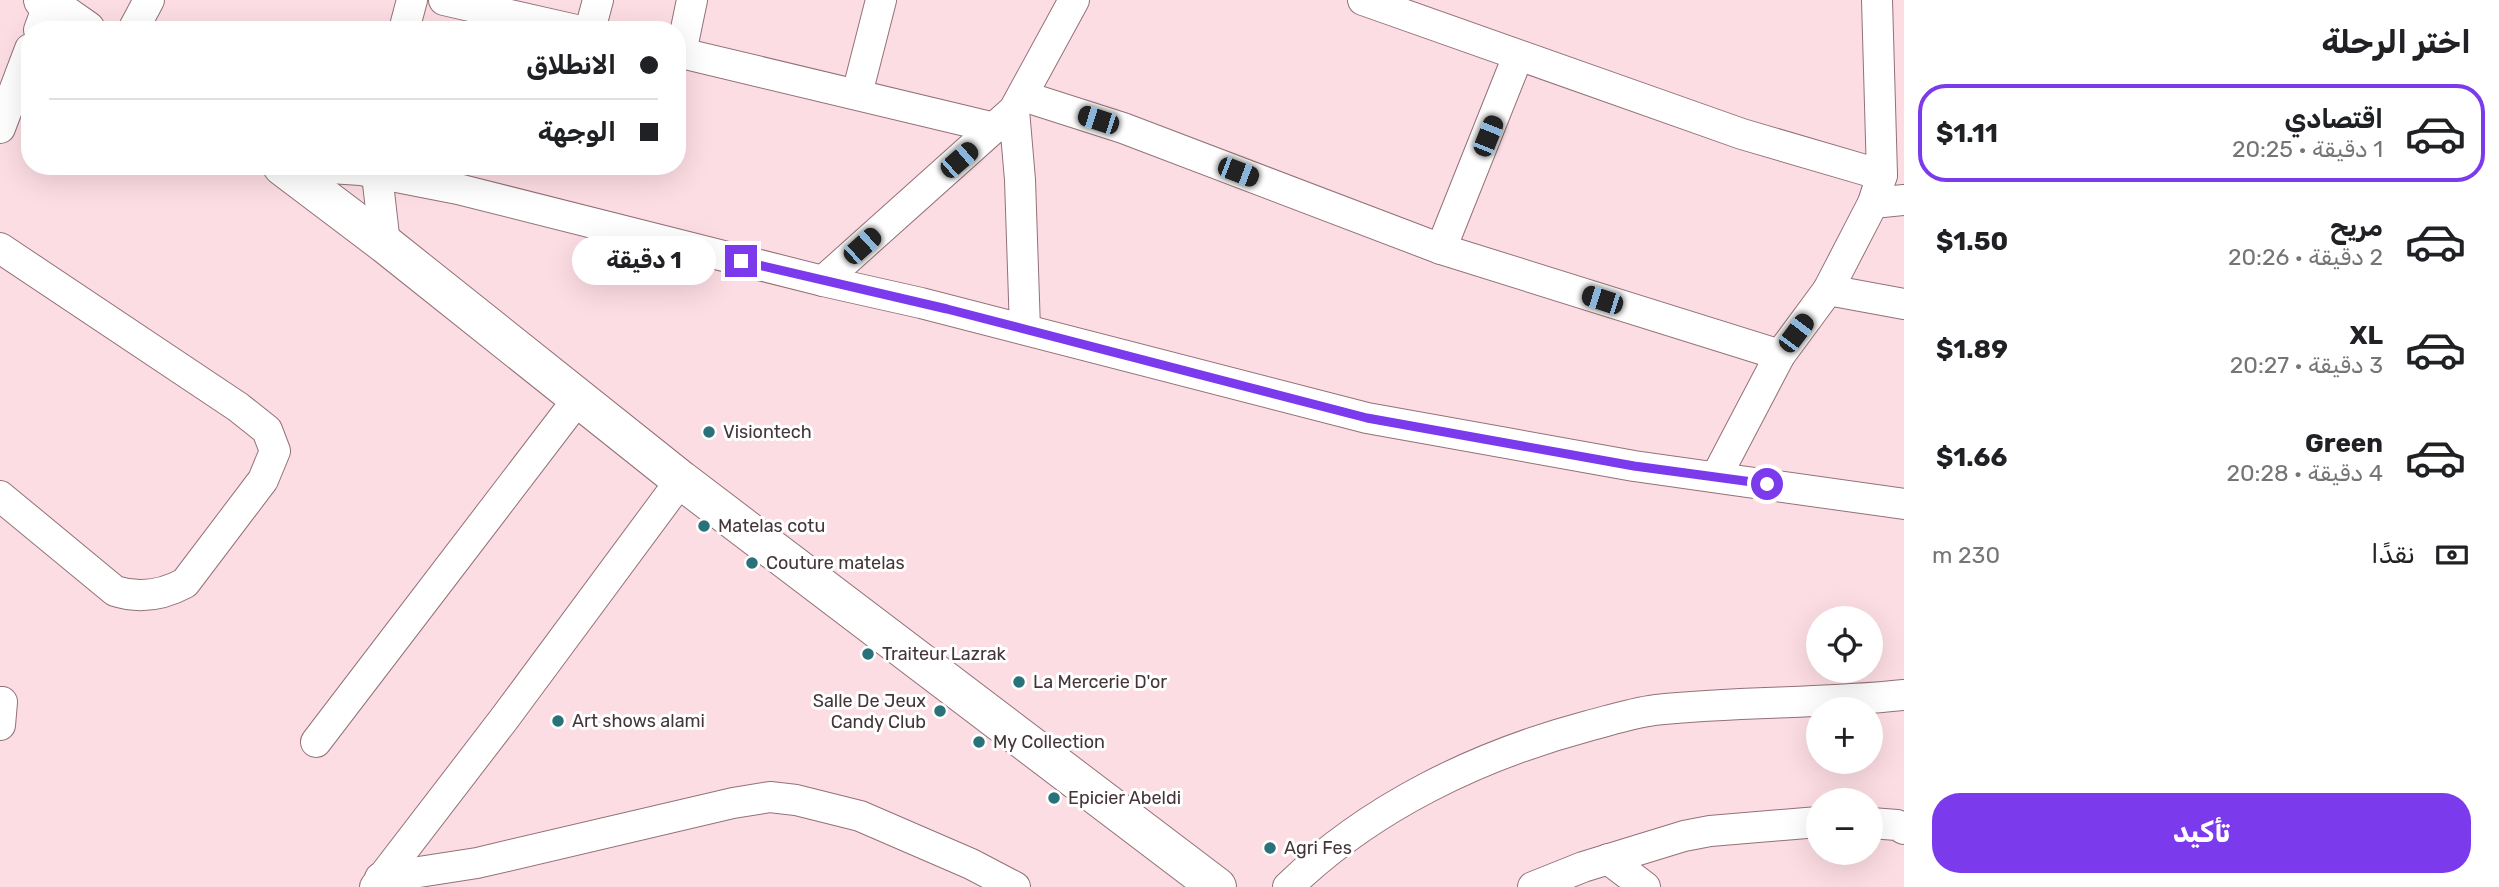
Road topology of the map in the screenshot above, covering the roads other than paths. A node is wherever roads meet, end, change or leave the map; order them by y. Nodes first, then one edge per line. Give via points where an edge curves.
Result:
1 (149, 0) edge
2 (412, 0) edge
3 (444, 0) edge
4 (598, 0) edge
5 (692, 0) edge
6 (881, 0) edge
7 (1074, 0) edge
8 (1363, 0) edge
9 (1877, 0) edge
10 (45, 8) edge
11 (69, 21) edge
12 (138, 21) edge
13 (406, 21) edge
14 (536, 21) edge
15 (592, 21) edge
16 (686, 24) edge
17 (686, 55) edge
18 (1518, 56) junction
19 (21, 73) edge
20 (857, 94) junction
21 (1011, 111) junction
22 (0, 128) edge
23 (293, 175) edge
24 (377, 175) edge
25 (398, 175) edge
26 (1877, 189) junction
27 (1904, 200) edge
28 (385, 244) junction
29 (0, 248) edge
30 (1441, 248) junction
31 (823, 281) junction
32 (1828, 290) junction
33 (1904, 304) edge
34 (1026, 329) junction
35 (1780, 355) junction
36 (578, 399) junction
37 (1716, 477) junction
38 (681, 480) junction
39 (0, 496) edge
40 (1904, 503) edge
41 (1904, 695) edge
42 (316, 742) dead end
43 (1806, 823) edge
44 (1883, 824) edge
45 (1904, 828) edge
46 (1608, 859) junction
47 (377, 883) edge
48 (1015, 887) edge
49 (1217, 887) edge
50 (1288, 887) edge
51 (1533, 887) edge
52 (1645, 887) edge

1 - 12 street
2 - 13 street
3 - 14 street
4 - 15 street
5 - 16 street
6 - 20 street
7 - 21 street
8 - 18 street
9 - 26 street
10 - 11 street
17 - 20 street
18 - 26 street via 1742,134
18 - 30 street
19 - 22 street
20 - 21 street
21 - 30 street via 1123,128
21 - 31 street
21 - 34 street via 1020,180
23 - 28 street
24 - 28 street
25 - 31 street
26 - 27 street
26 - 32 street
28 - 36 street
29 - 39 street via 238,407 267,430 275,451 263,480 185,583 156,595 129,596 115,591
30 - 35 street
31 - 34 street
32 - 33 street
32 - 35 street
34 - 37 street via 1367,418
35 - 37 street
36 - 38 street
36 - 42 street
37 - 40 street
38 - 47 street
38 - 49 street
41 - 50 street via 1655,710 1553,735 1457,773 1395,806 1331,849
43 - 46 street via 1710,831
44 - 45 street
46 - 51 street
46 - 52 street
47 - 48 street via 770,797 860,816

